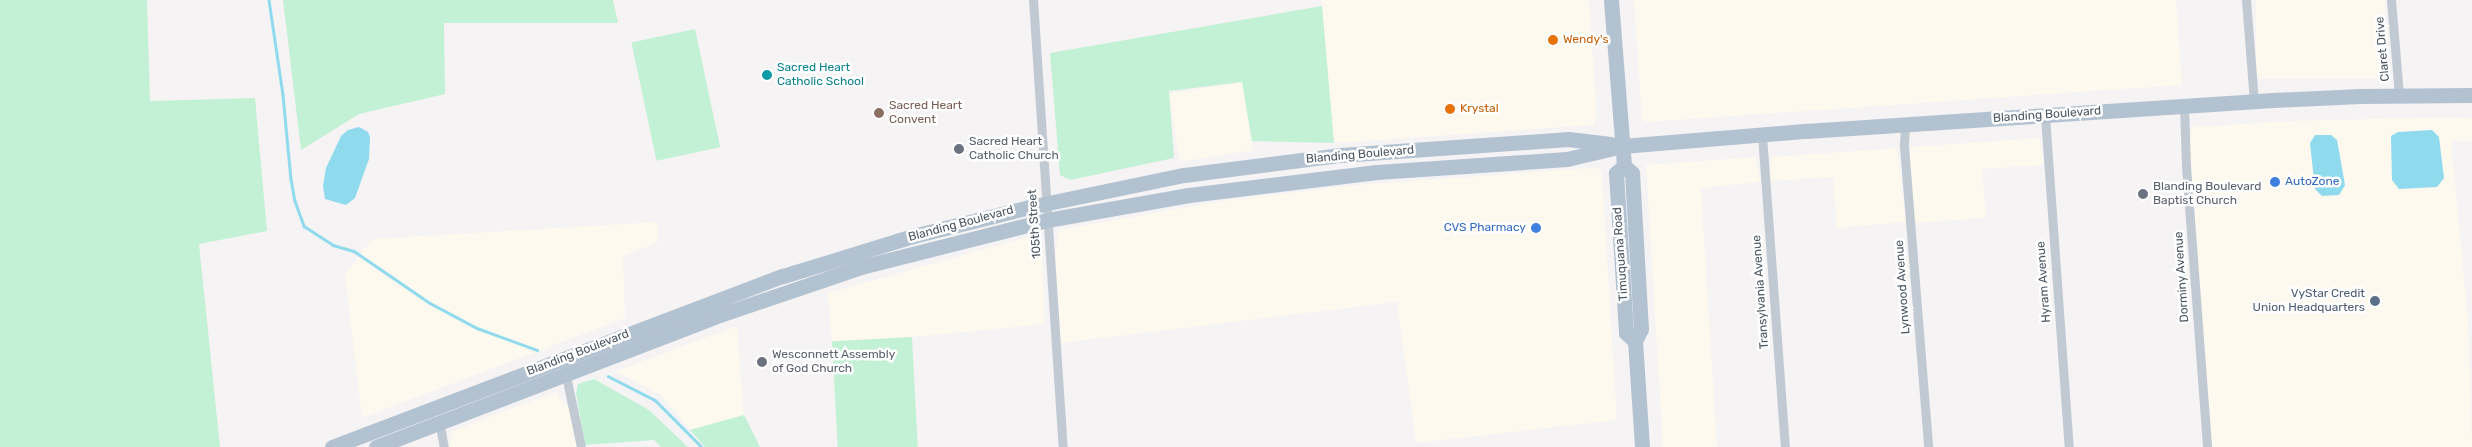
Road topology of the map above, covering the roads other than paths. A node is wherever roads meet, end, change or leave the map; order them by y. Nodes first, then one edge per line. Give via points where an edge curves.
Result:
1 (1033, 0) edge
2 (1612, 0) edge
3 (2246, 0) edge
4 (2391, 0) edge
5 (2399, 95) junction
6 (2472, 95) edge
7 (2254, 101) junction
8 (2184, 106) junction
9 (2045, 116) junction
10 (1905, 125) junction
11 (1762, 135) junction
12 (1622, 146) junction
13 (1317, 158) junction
14 (1235, 168) junction
15 (1240, 188) junction
16 (1189, 194) junction
17 (1046, 203) junction
18 (1047, 220) junction
19 (859, 260) junction
20 (708, 303) junction
21 (714, 317) junction
22 (563, 358) junction
23 (566, 374) junction
24 (438, 406) junction
25 (440, 423) junction
26 (332, 447) edge
27 (376, 447) edge
28 (444, 447) edge
29 (581, 447) edge
30 (1063, 447) edge
31 (1642, 447) edge
32 (1786, 447) edge
33 (1928, 447) edge
34 (2069, 447) edge
35 (2208, 447) edge

1 - 17 street, 105th Street
2 - 12 main road, Timuquana Road
3 - 7 street
4 - 5 street, Claret Drive
5 - 6 main road, Blanding Boulevard
5 - 7 main road, Blanding Boulevard
7 - 8 main road, Blanding Boulevard
8 - 9 main road, Blanding Boulevard
8 - 35 street, Dorminy Avenue
9 - 10 main road, Blanding Boulevard
9 - 34 street, Hyram Avenue
10 - 11 main road, Blanding Boulevard
10 - 33 street, Lynwood Avenue
11 - 12 main road, Blanding Boulevard
11 - 32 street, Transylvania Avenue
12 - 13 main road, Blanding Boulevard via 1568,139
12 - 15 main road, Blanding Boulevard via 1567,159 1377,172
12 - 31 main road, Timuquana Road via 1624,166 1632,173 1641,329 1635,341
13 - 14 main road, Blanding Boulevard
13 - 15 main road via 1302,168 1254,174
14 - 16 main road via 1216,185
14 - 17 main road, Blanding Boulevard via 1140,182
15 - 16 main road, Blanding Boulevard
16 - 18 main road, Blanding Boulevard
17 - 18 street, 105th Street
17 - 19 main road, Blanding Boulevard via 961,223
18 - 19 main road, Blanding Boulevard
18 - 30 street, 105th Street
19 - 20 main road, Blanding Boulevard via 783,276
19 - 21 main road, Blanding Boulevard
20 - 21 street
20 - 22 main road, Blanding Boulevard
21 - 23 main road, Blanding Boulevard
22 - 23 street
22 - 24 main road, Blanding Boulevard
23 - 25 main road, Blanding Boulevard
23 - 29 street
24 - 25 street
24 - 26 main road, Blanding Boulevard
25 - 27 main road, Blanding Boulevard
25 - 28 street

